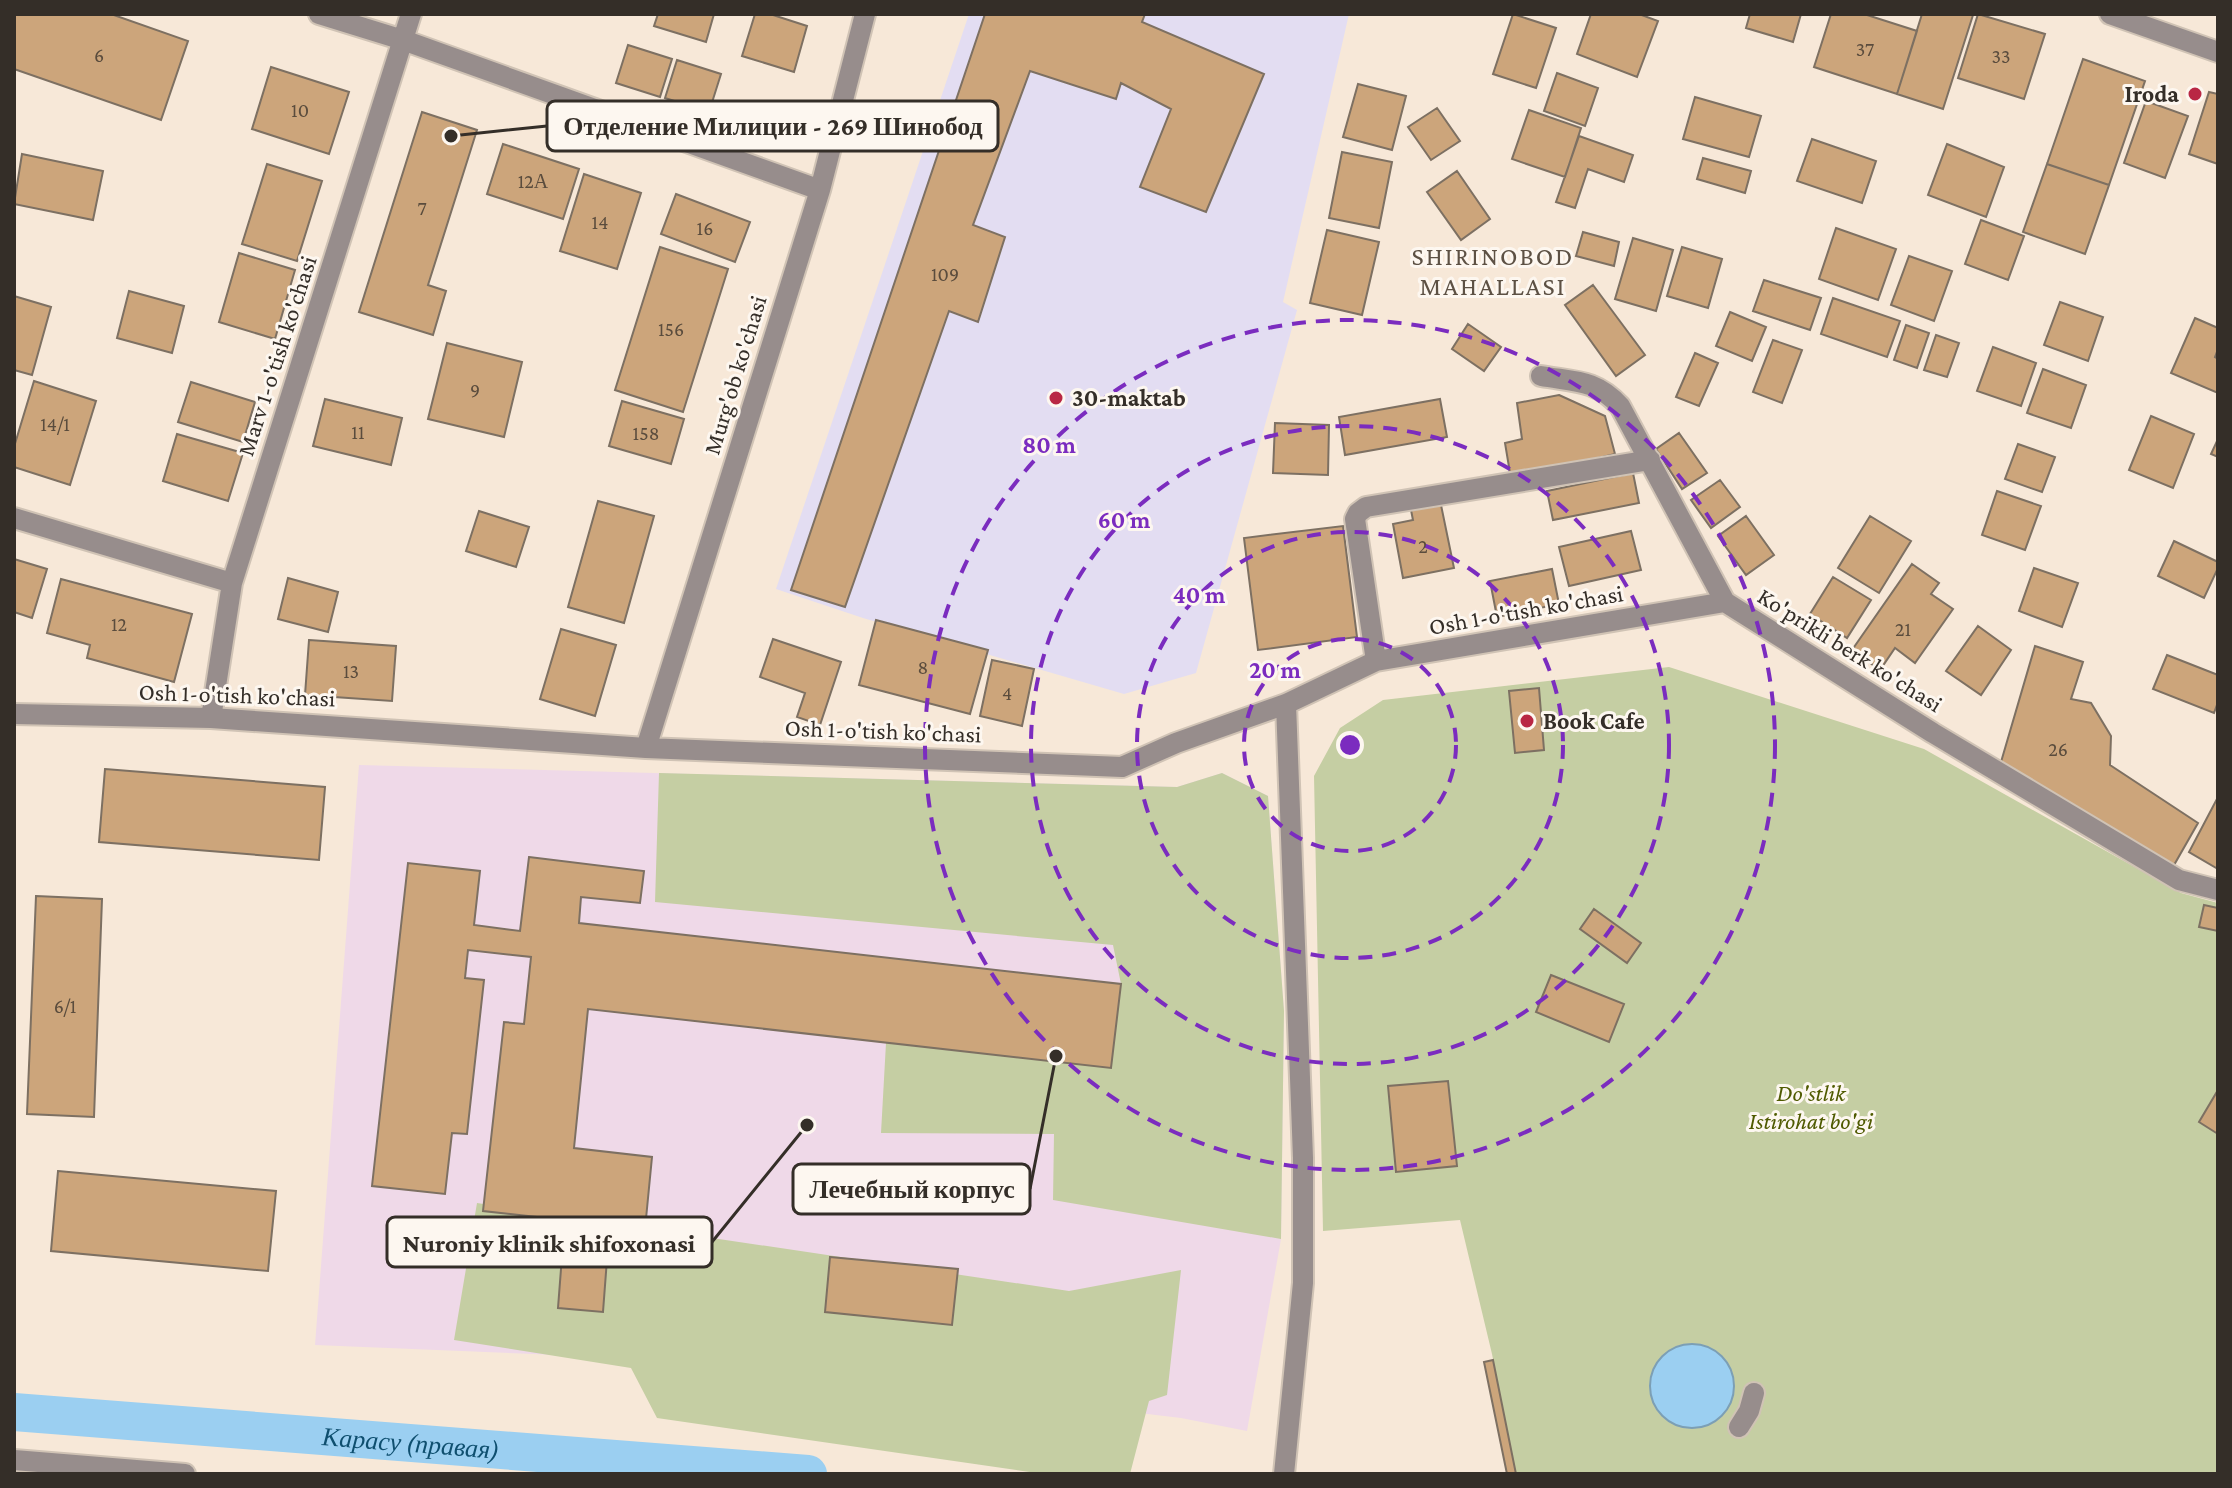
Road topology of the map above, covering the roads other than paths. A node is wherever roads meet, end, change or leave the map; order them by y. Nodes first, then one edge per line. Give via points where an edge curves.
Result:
1 (319, 14) edge
2 (411, 14) edge
3 (865, 14) edge
4 (2110, 14) edge
5 (403, 40) junction
6 (2218, 52) edge
7 (820, 190) junction
8 (1541, 376) dead end
9 (1650, 460) junction
10 (14, 518) edge
11 (232, 583) junction
12 (1725, 602) junction
13 (1376, 661) junction
14 (1286, 704) junction
15 (14, 714) edge
16 (211, 718) junction
17 (646, 748) junction
18 (2218, 890) edge
19 (1754, 1393) dead end
20 (1739, 1427) dead end
21 (14, 1460) edge
22 (185, 1474) edge
23 (1284, 1474) edge

1 - 5 street
2 - 5 street, Marv 1-o'tish ko'chasi
3 - 7 street, Murg'ob ko'chasi
4 - 6 street
5 - 7 street
5 - 11 street, Marv 1-o'tish ko'chasi
7 - 17 street, Murg'ob ko'chasi
8 - 9 street, Ko'prikli berk ko'chasi via 1607,391
9 - 12 street, Ko'prikli berk ko'chasi
9 - 13 street via 1366,507 1355,519
10 - 11 street
11 - 16 street, Marv 1-o'tish ko'chasi
12 - 13 street, Osh 1-o'tish ko'chasi
12 - 18 street, Ko'prikli berk ko'chasi via 2179,880
13 - 14 street, Osh 1-o'tish ko'chasi
14 - 17 street, Osh 1-o'tish ko'chasi via 1122,767
14 - 23 street via 1303,1283
15 - 16 street, Osh 1-o'tish ko'chasi
16 - 17 street, Osh 1-o'tish ko'chasi
19 - 20 street
21 - 22 street

